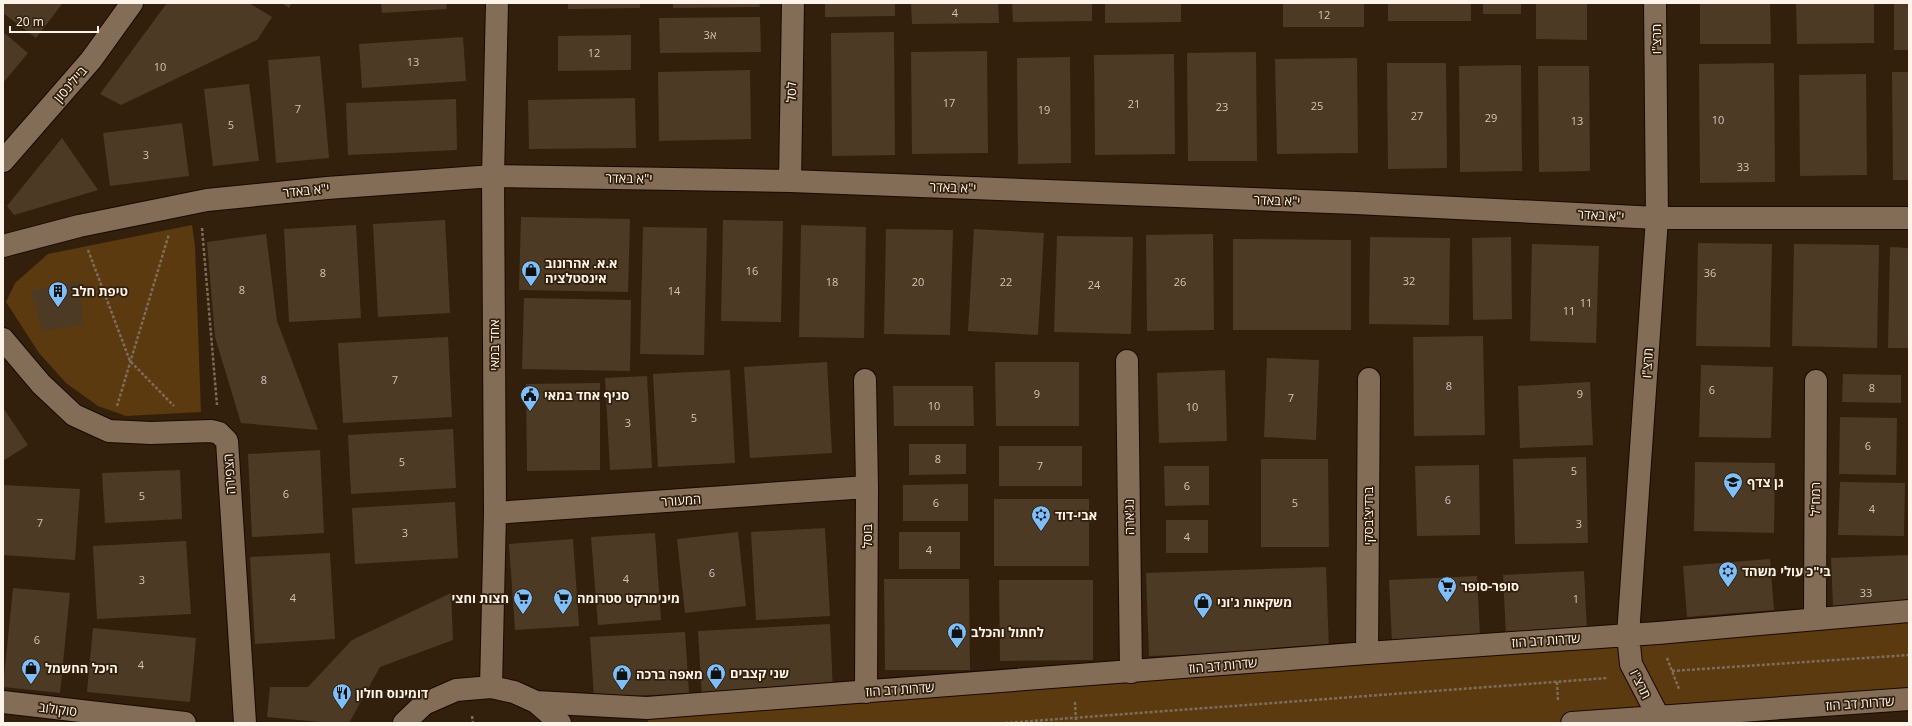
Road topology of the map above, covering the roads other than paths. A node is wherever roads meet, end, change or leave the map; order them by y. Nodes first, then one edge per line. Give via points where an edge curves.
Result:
1 (132, 3) edge
2 (497, 3) edge
3 (792, 3) edge
4 (1655, 3) edge
5 (3, 161) edge
6 (493, 176) junction
7 (790, 180) junction
8 (1657, 218) junction
9 (1909, 218) edge
10 (3, 246) edge
11 (3, 339) edge
12 (1127, 361) dead end
13 (1369, 379) dead end
14 (865, 380) dead end
15 (1816, 381) dead end
16 (867, 488) junction
17 (495, 512) junction
18 (1909, 611) edge
19 (1815, 618) junction
20 (1628, 635) junction
21 (1367, 653) junction
22 (1131, 672) junction
23 (491, 688) junction
24 (866, 692) junction
25 (1909, 699) edge
26 (3, 702) edge
27 (536, 702) junction
28 (1658, 716) junction
29 (1744, 718) edge
30 (185, 723) edge
31 (245, 723) edge
32 (404, 723) edge
33 (560, 723) edge
34 (1582, 723) edge

1 - 5 street, ביילינסון via 91,60
2 - 6 street, אחד במאי
3 - 7 street, לסל
4 - 8 street, תרצ"ו
6 - 7 street, י"א באדר
6 - 10 street, י"א באדר via 327,188 201,201 79,226
6 - 17 street, אחד במאי
7 - 8 street, י"א באדר
8 - 9 street, י"א באדר
8 - 20 street, תרצ"ו
11 - 31 street, הצפירה via 41,384 74,415 109,431 209,432 227,441
12 - 22 street, נג'ארה
13 - 21 street, ברדיצ'בסקי
14 - 16 street, בוסל
15 - 19 street, רמח"ל
16 - 17 street, המעורר
16 - 24 street, בוסל
17 - 23 street, אחד במאי
18 - 19 street, שדרות דב הוז
19 - 20 street, שדרות דב הוז
20 - 21 street, שדרות דב הוז
20 - 28 street, תרצ"ו via 1632,664
21 - 22 street, שדרות דב הוז
22 - 24 street, שדרות דב הוז
23 - 27 street via 514,692
23 - 32 street via 456,690 424,704
24 - 27 street, שדרות דב הוז via 646,708
25 - 29 street, שדרות דב הוז
26 - 30 street, סוקולוב
27 - 33 street
28 - 29 street, שדרות דב הוז via 1687,714
28 - 34 street, שדרות דב הוז

